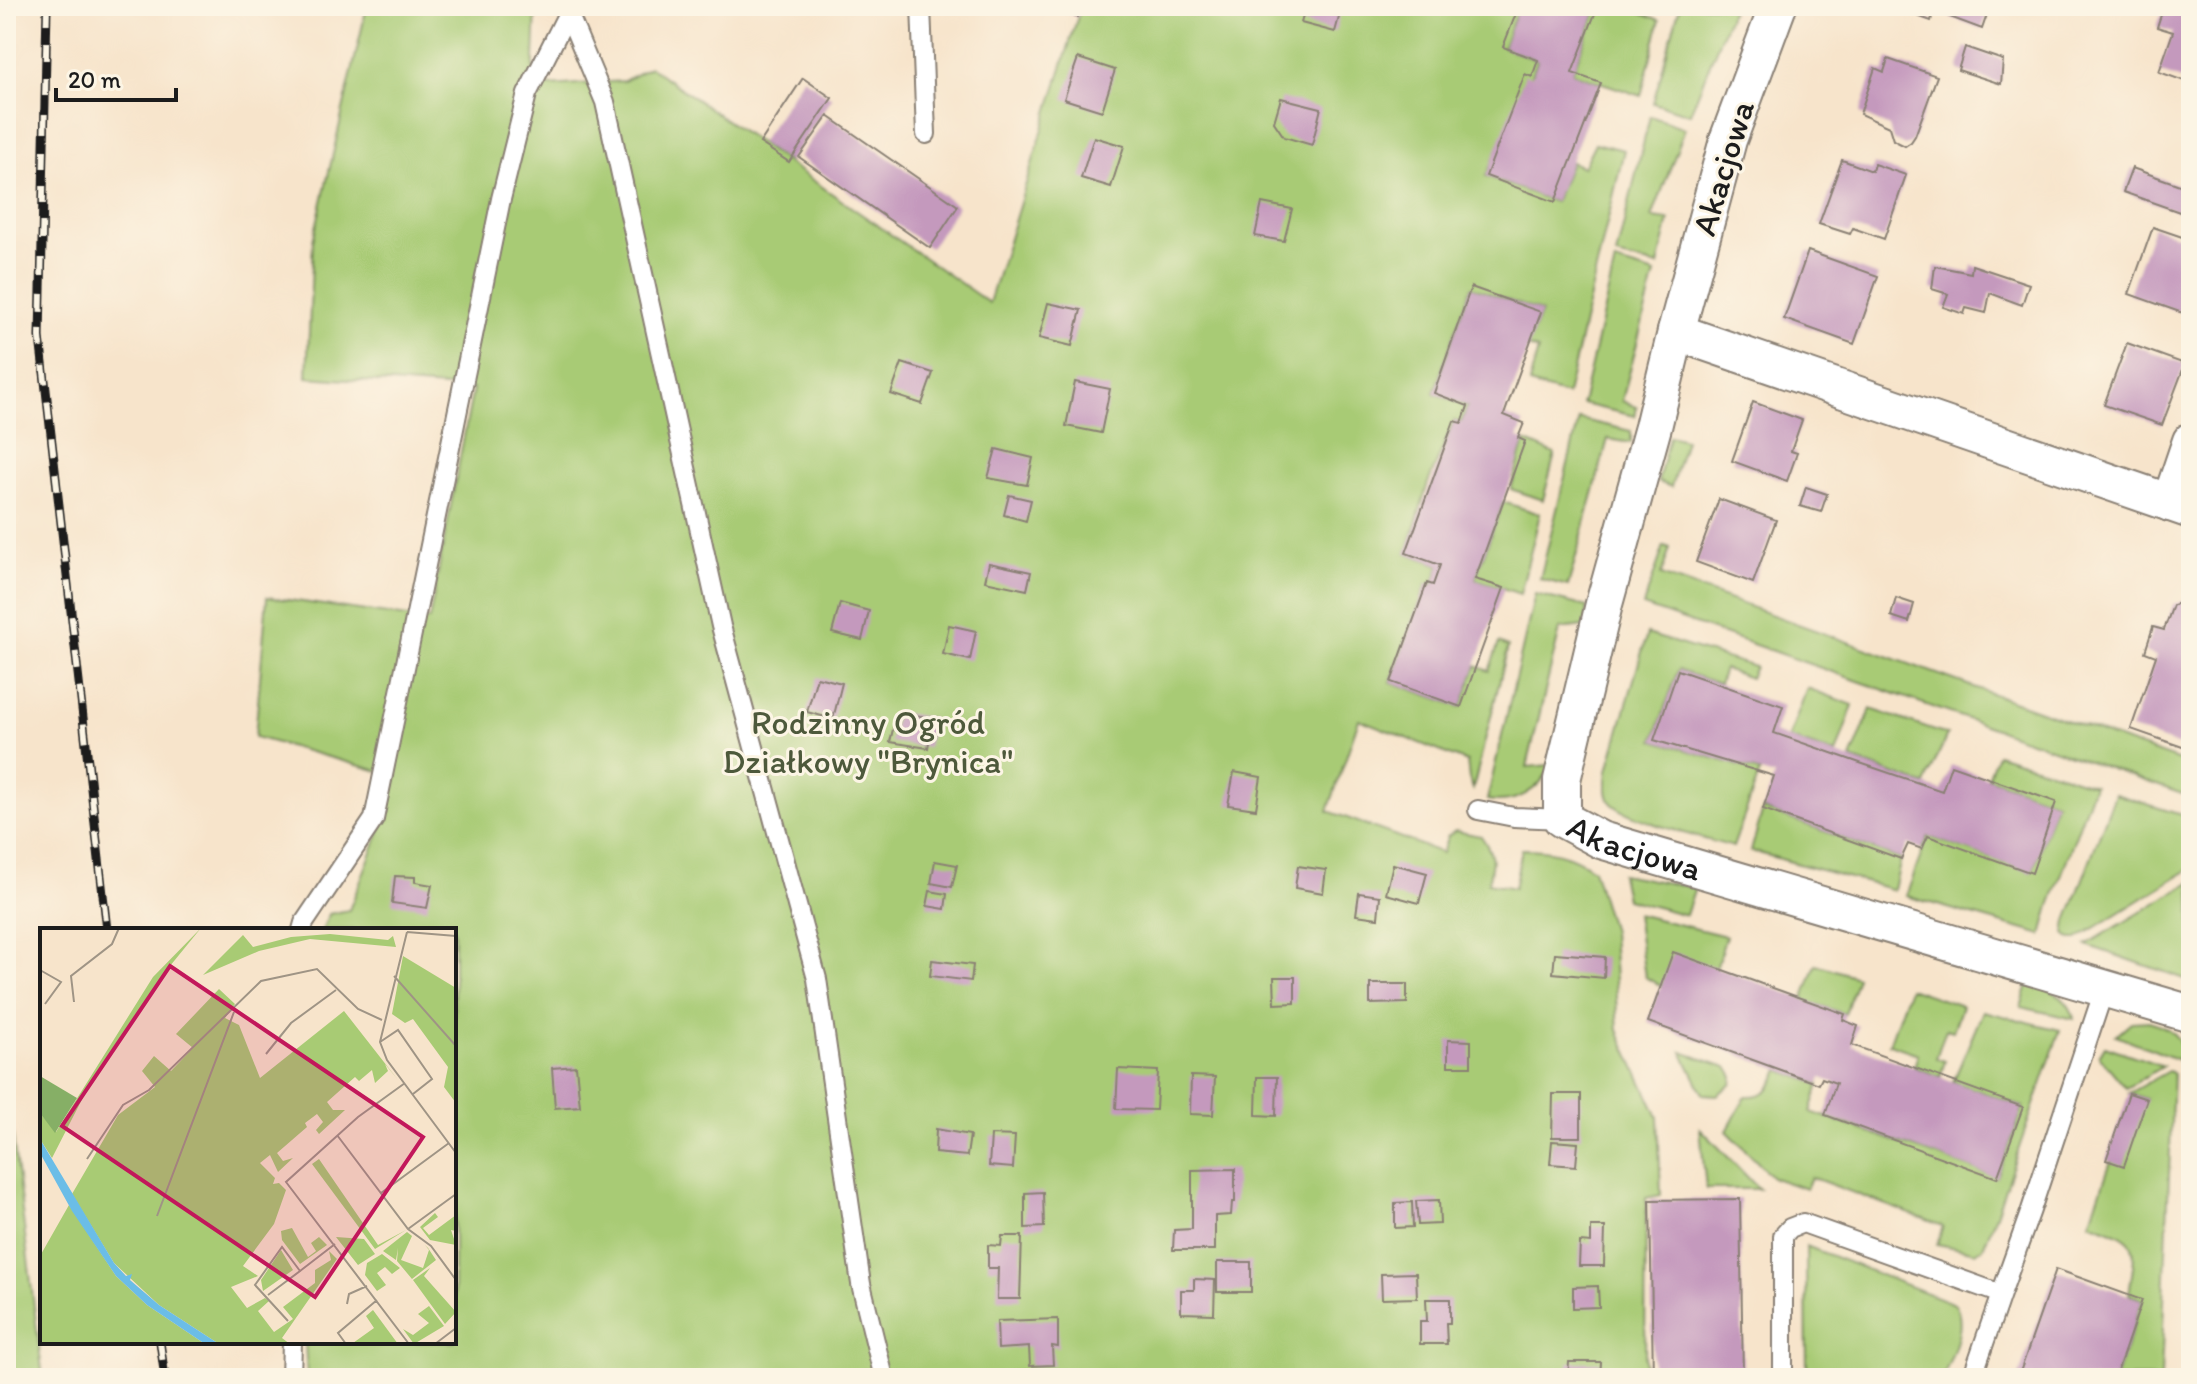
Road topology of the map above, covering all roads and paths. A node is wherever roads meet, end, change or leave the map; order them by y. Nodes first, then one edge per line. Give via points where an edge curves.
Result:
1 (921, 6) edge
2 (1778, 6) edge
3 (567, 10) edge
4 (926, 134) dead end
5 (1676, 332) junction
6 (2191, 441) edge
7 (2181, 506) edge
8 (1478, 810) dead end
9 (1562, 819) junction
10 (303, 928) edge
11 (2105, 987) junction
12 (2191, 1014) edge
13 (2001, 1294) junction
14 (292, 1344) edge
15 (291, 1378) edge
16 (884, 1378) edge
17 (1783, 1378) edge
18 (1972, 1378) edge

1 - 4 lane
2 - 5 street, Akacjowa via 1728,140
3 - 10 lane via 527,94 501,199 374,819
3 - 16 lane via 605,102 721,626 817,979 861,1284
5 - 7 street
5 - 9 street, Akacjowa via 1562,780
6 - 7 street
8 - 9 lane
9 - 11 street, Akacjowa via 1601,840
11 - 12 street, Akacjowa
11 - 13 lane
13 - 17 lane via 1803,1223 1790,1228 1781,1250
13 - 18 lane
14 - 15 lane

